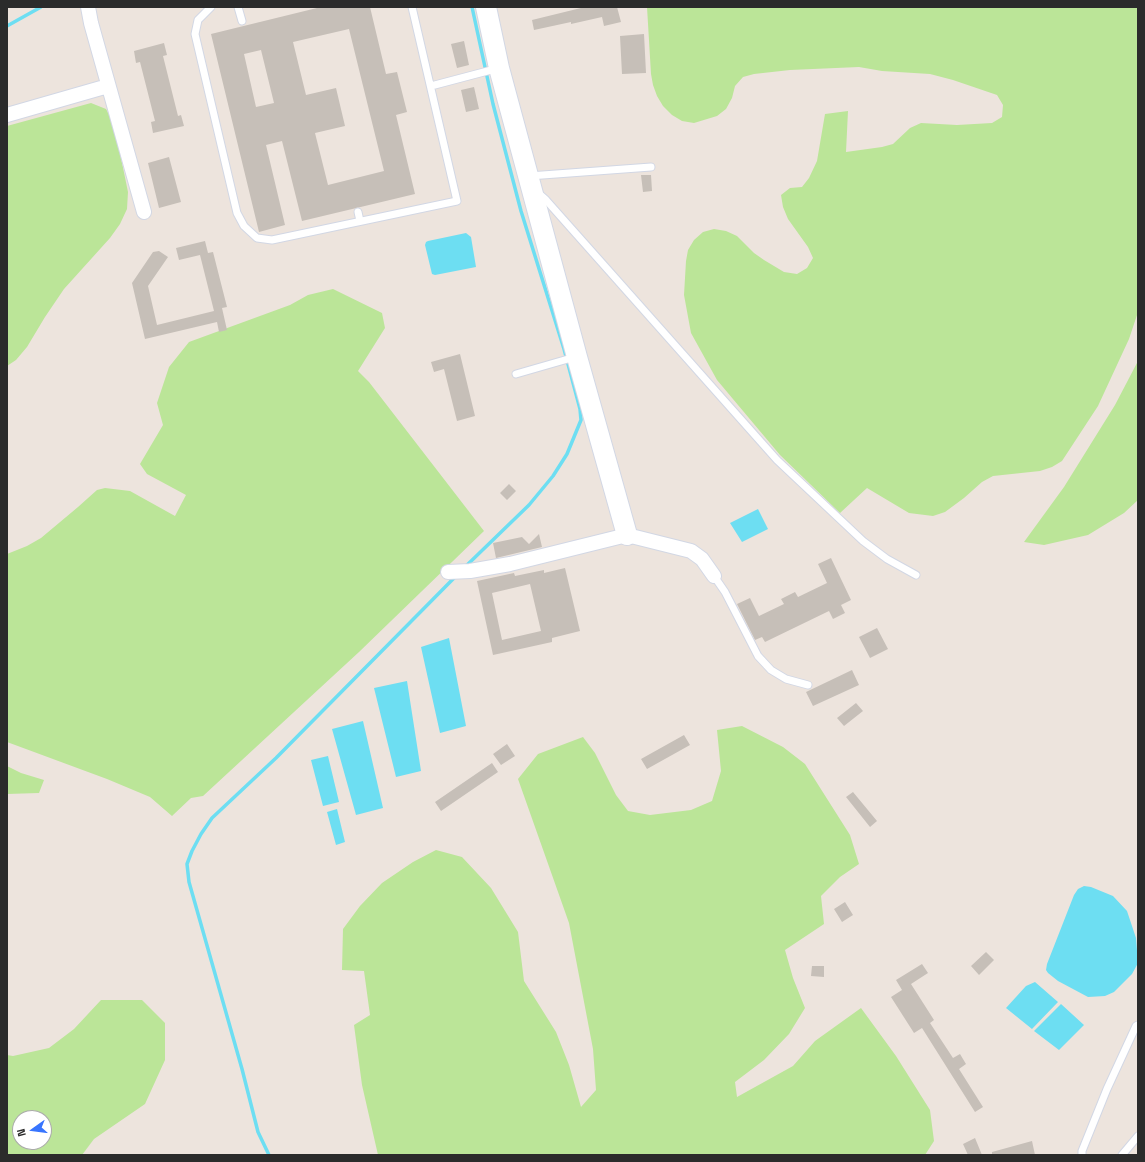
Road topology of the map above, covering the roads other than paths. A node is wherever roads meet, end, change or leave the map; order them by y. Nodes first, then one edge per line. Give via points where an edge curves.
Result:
1 (88, 7) edge
2 (211, 7) edge
3 (238, 7) edge
4 (412, 7) edge
5 (486, 7) edge
6 (242, 21) dead end
7 (495, 69) junction
8 (108, 86) junction
9 (431, 86) junction
10 (7, 115) edge
11 (651, 166) dead end
12 (530, 182) junction
13 (144, 212) dead end
14 (358, 212) dead end
15 (360, 221) junction
16 (570, 359) junction
17 (516, 374) dead end
18 (628, 535) junction
19 (448, 572) dead end
20 (714, 576) joint
21 (916, 576) dead end
22 (808, 685) dead end
23 (1138, 1026) edge
24 (1138, 1136) edge
25 (1082, 1155) edge
26 (1122, 1155) edge

1 - 8 street
2 - 15 lane via 198,20 195,34 238,213 244,226 257,238 272,240
3 - 6 lane
4 - 9 lane
5 - 7 street
7 - 9 lane
7 - 12 street
8 - 10 street
8 - 13 street
9 - 15 lane via 457,201
11 - 12 lane
12 - 16 street
12 - 21 lane via 777,460 863,541
14 - 15 lane
16 - 17 lane
16 - 18 street
18 - 19 street via 510,564
18 - 20 street via 691,551 702,559
20 - 22 lane via 758,656 771,670 786,679
23 - 25 lane via 1107,1089
24 - 26 lane

